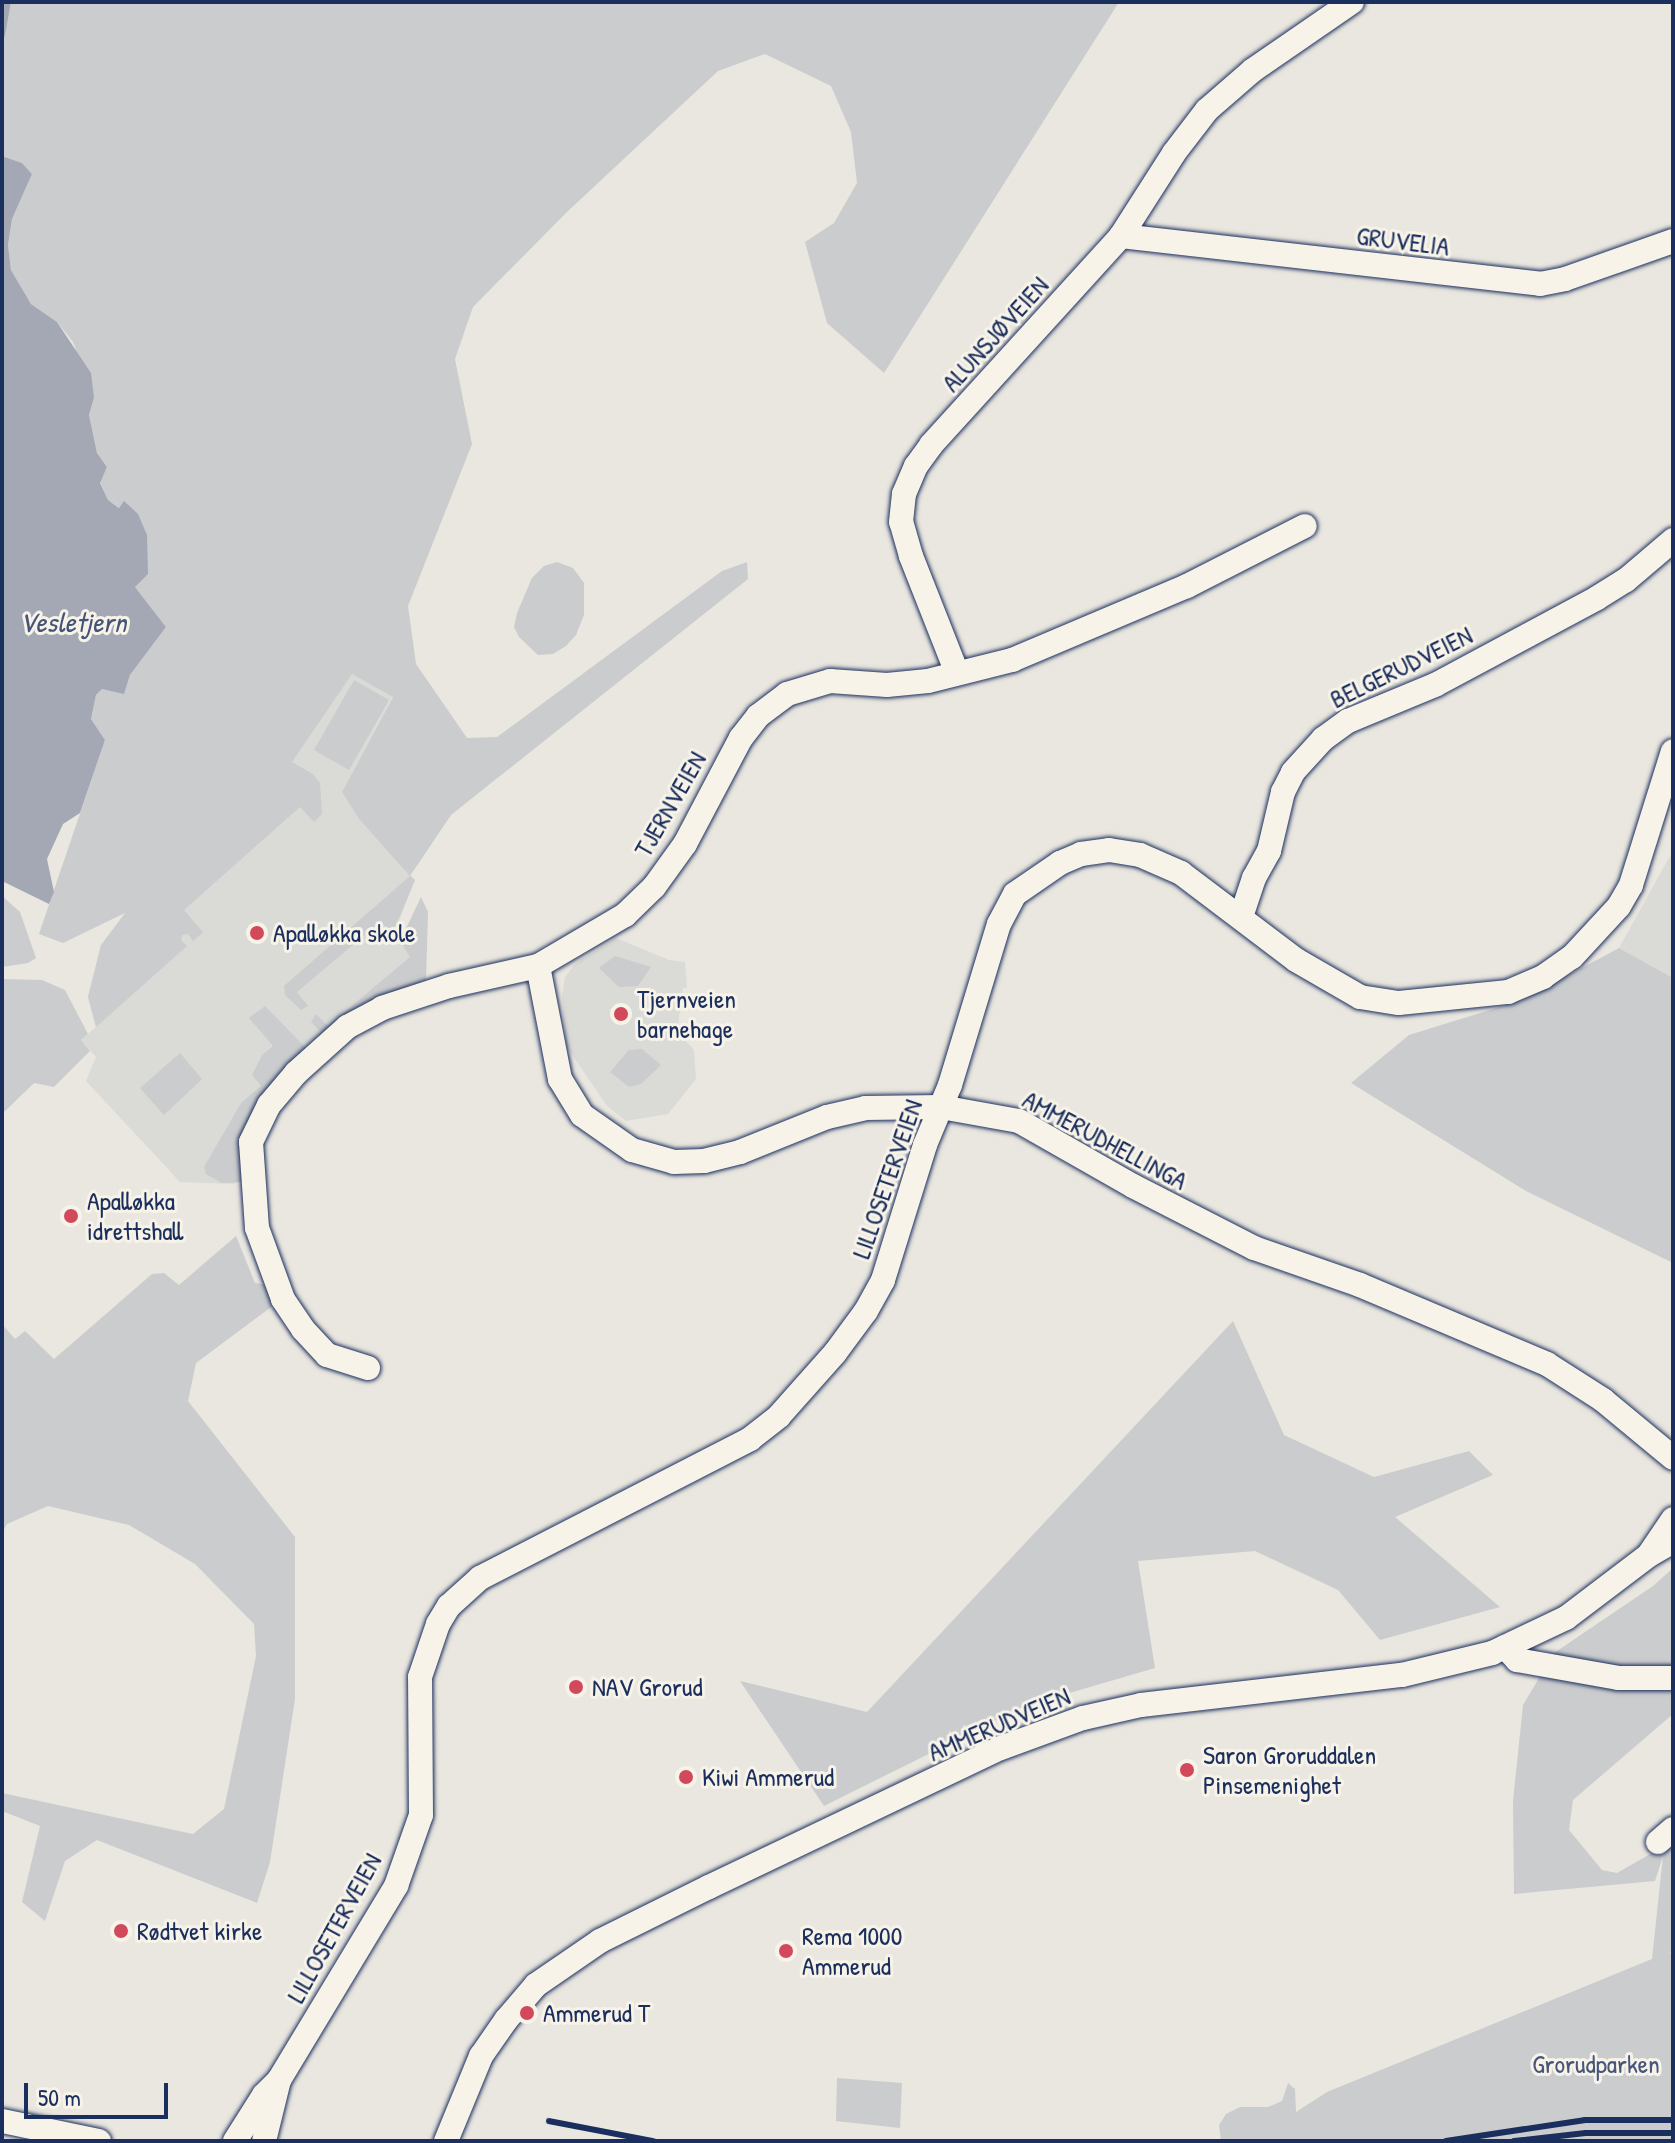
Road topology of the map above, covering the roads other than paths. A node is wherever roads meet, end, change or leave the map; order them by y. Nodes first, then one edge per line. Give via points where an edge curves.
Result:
1 (1352, 2) edge
2 (1121, 236) junction
3 (1673, 241) edge
4 (1305, 526) dead end
5 (1673, 540) edge
6 (957, 673) junction
7 (1673, 751) edge
8 (1241, 917) junction
9 (538, 966) junction
10 (941, 1107) junction
11 (368, 1368) dead end
12 (1673, 1458) edge
13 (1673, 1519) edge
14 (1673, 1541) edge
15 (1649, 1555) junction
16 (1505, 1647) junction
17 (1673, 1678) edge
18 (279, 2080) junction
19 (459, 2113) junction
20 (2, 2121) edge
21 (99, 2141) edge
22 (235, 2141) edge
23 (264, 2141) edge
24 (446, 2141) edge
25 (458, 2141) edge

1 - 2 street, ALUNSJØVEIEN via 1253,70 1207,110
2 - 3 street, GRUVELIA via 1540,284
2 - 6 street, ALUNSJØVEIEN via 931,445 904,494 904,533
4 - 6 street, TJERNVEIEN via 1187,586 1012,660
5 - 8 street, BELGERUDVEIEN via 1597,598 1435,685 1348,721 1323,739 1293,772 1283,792 1269,851
6 - 9 street, TJERNVEIEN via 887,685 830,681 807,686 771,705 741,738 685,844 644,898 625,915
7 - 8 street, LILLOSETERVEIEN via 1631,885 1619,906 1572,957 1508,992 1399,1003 1360,997 1296,960
8 - 10 street, LILLOSETERVEIEN via 1181,873 1140,855 1109,850 1060,863 1015,894 999,924
9 - 10 street, AMMERUDHELLINGA via 560,1079 582,1115 632,1150 674,1162 704,1161 865,1108
9 - 11 street, TJERNVEIEN via 415,995 347,1027 269,1105 251,1142 257,1228 283,1299 327,1355
10 - 12 street, AMMERUDHELLINGA via 1019,1121 1254,1248 1498,1340 1603,1400
10 - 18 street, LILLOSETERVEIEN via 883,1280 835,1353 779,1416 750,1439 480,1578 449,1606 420,1677 421,1815 396,1885
13 - 15 street, AMMERUDVEIEN
14 - 15 street, AMMERUDVEIEN
15 - 16 street, AMMERUDVEIEN via 1578,1610
16 - 17 street via 1517,1660 1619,1678
16 - 19 street, AMMERUDVEIEN via 1402,1675 1141,1705 1083,1718 1001,1748 627,1927 554,1970 520,2001 492,2039
18 - 22 street, LILLOSETERVEIEN
18 - 23 street, LILLOSETERVEIEN
19 - 24 street, AMMERUDVEIEN
19 - 25 street, AMMERUDVEIEN
20 - 21 street

